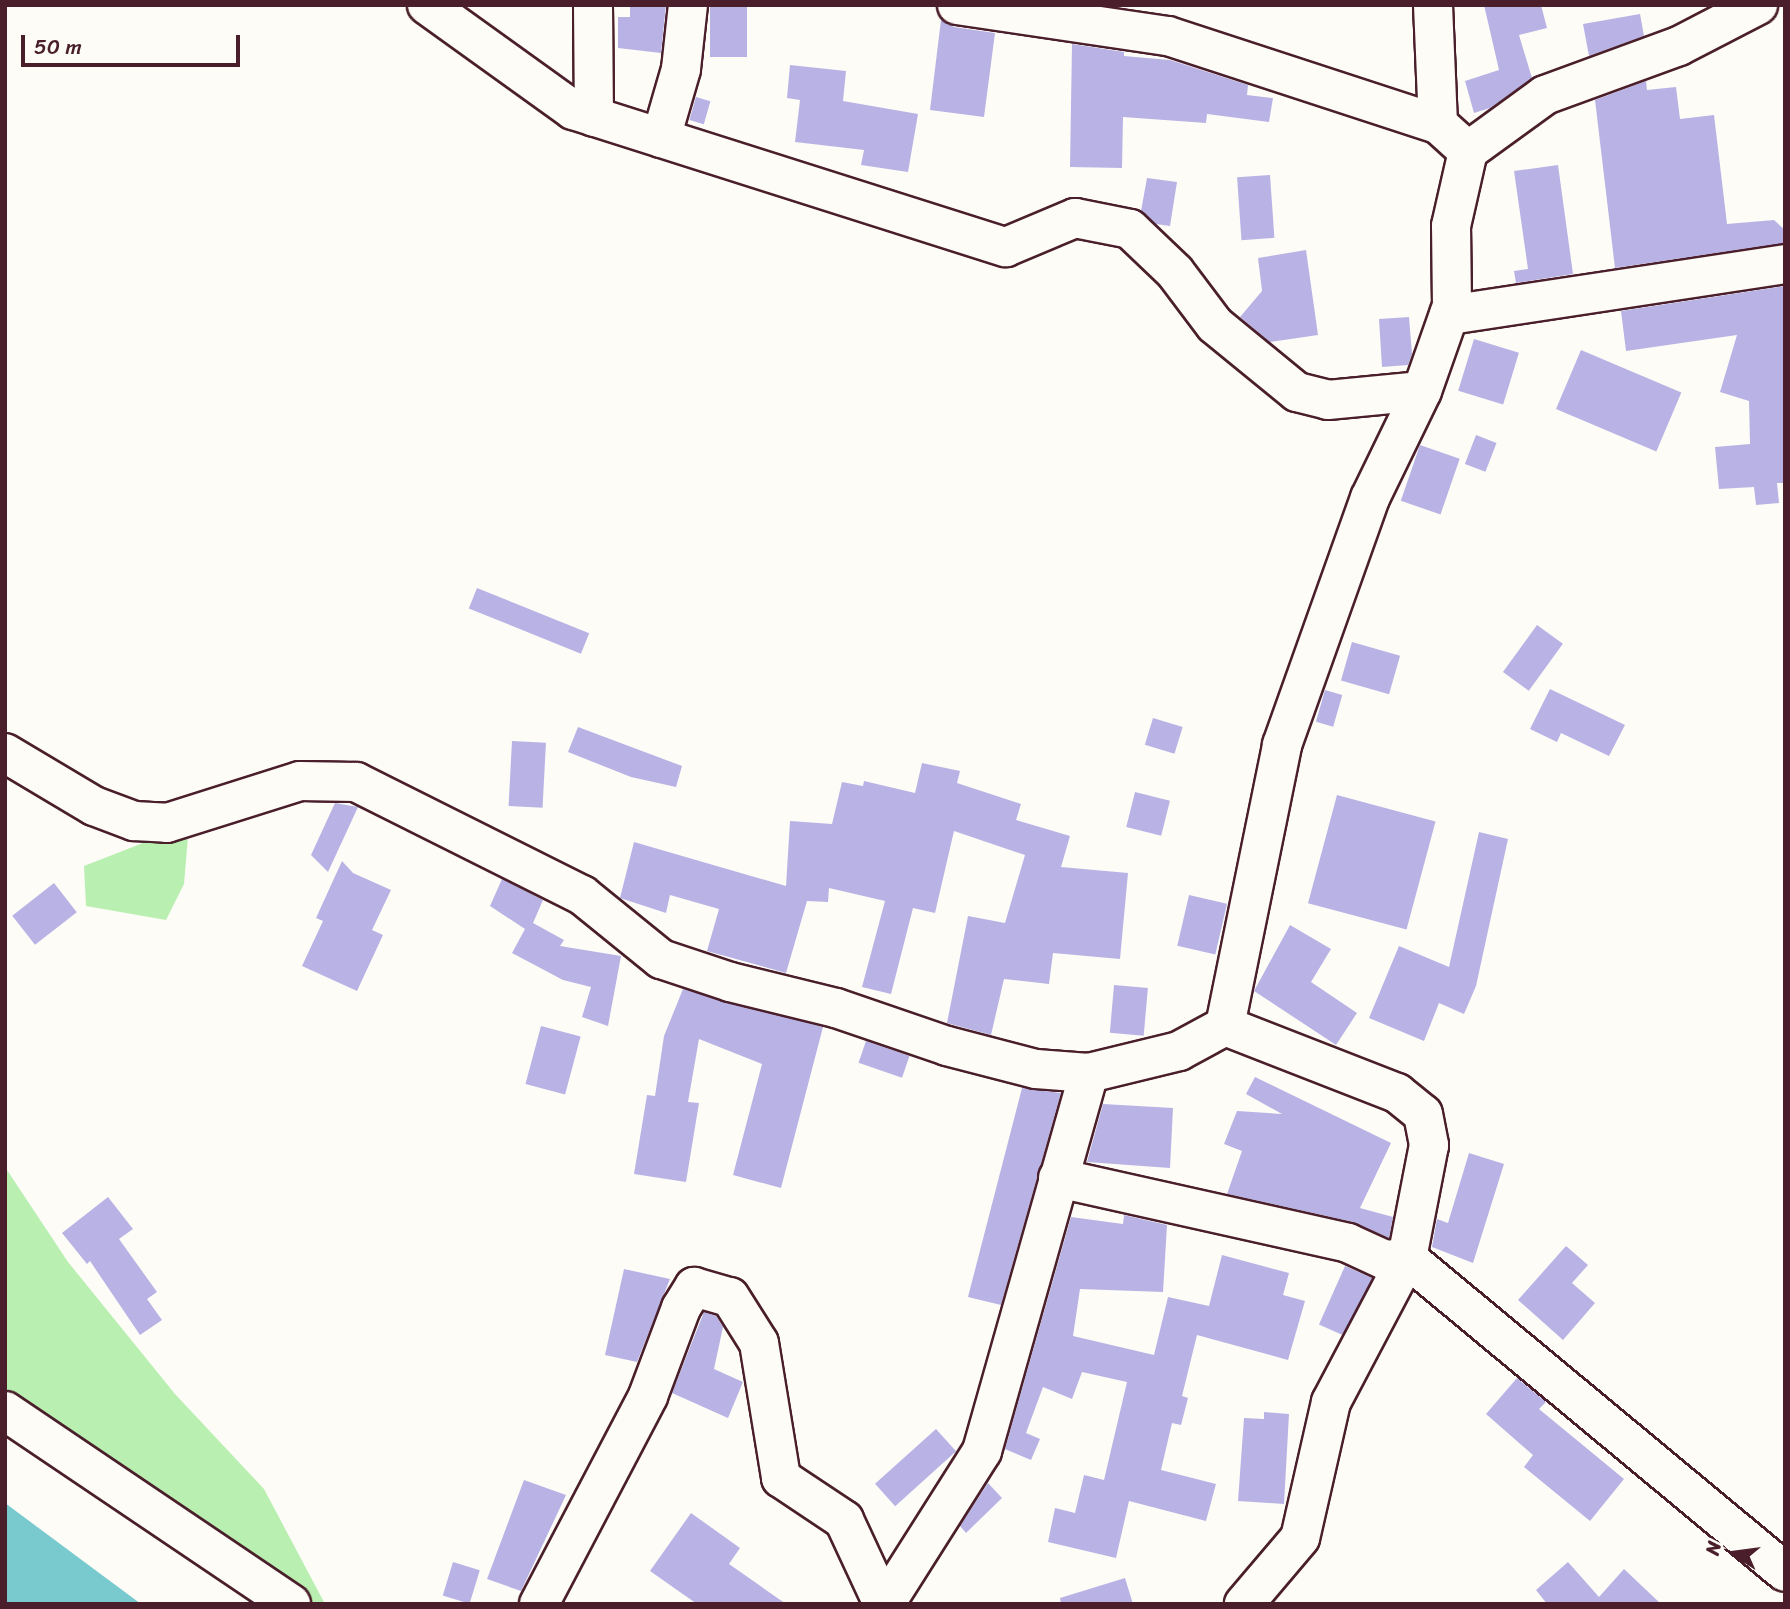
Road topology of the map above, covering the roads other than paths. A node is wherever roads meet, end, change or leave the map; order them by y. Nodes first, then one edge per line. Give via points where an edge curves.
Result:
1 (427, 5) edge
2 (593, 5) edge
3 (688, 5) edge
4 (957, 5) edge
5 (1433, 5) edge
6 (1758, 5) edge
7 (594, 117) junction
8 (1438, 124) junction
9 (661, 138) junction
10 (1468, 151) junction
11 (1785, 264) edge
12 (1449, 315) junction
13 (1422, 391) junction
14 (5, 752) edge
15 (1225, 1026) junction
16 (1089, 1073) junction
17 (1058, 1178) junction
18 (1408, 1258) junction
19 (5, 1411) edge
20 (1785, 1572) edge
21 (291, 1604) edge
22 (539, 1604) edge
23 (884, 1604) edge
24 (1244, 1604) edge

1 - 7 street via 573,110
2 - 7 street
3 - 9 street via 681,69
4 - 8 street via 1168,36
5 - 8 street
6 - 10 street via 1679,46 1545,95
7 - 9 street
8 - 10 street
9 - 13 street via 1006,247 1075,218 1130,229 1175,272 1214,325 1297,393 1328,400
10 - 12 street via 1451,226
11 - 12 street
12 - 13 street
13 - 15 street via 1370,498 1282,745
14 - 16 street via 94,806 134,821 167,823 300,781 356,782 582,895 661,959 730,982 836,1008 1001,1062
15 - 16 street via 1179,1051
15 - 18 street via 1397,1093 1423,1114 1429,1145
16 - 17 street
17 - 18 street via 1348,1243 1385,1260
17 - 23 street via 982,1451
18 - 20 street
18 - 24 street via 1331,1402 1300,1538
19 - 21 street
22 - 23 street via 648,1395 681,1308 694,1287 730,1297 759,1343 781,1478 844,1520

